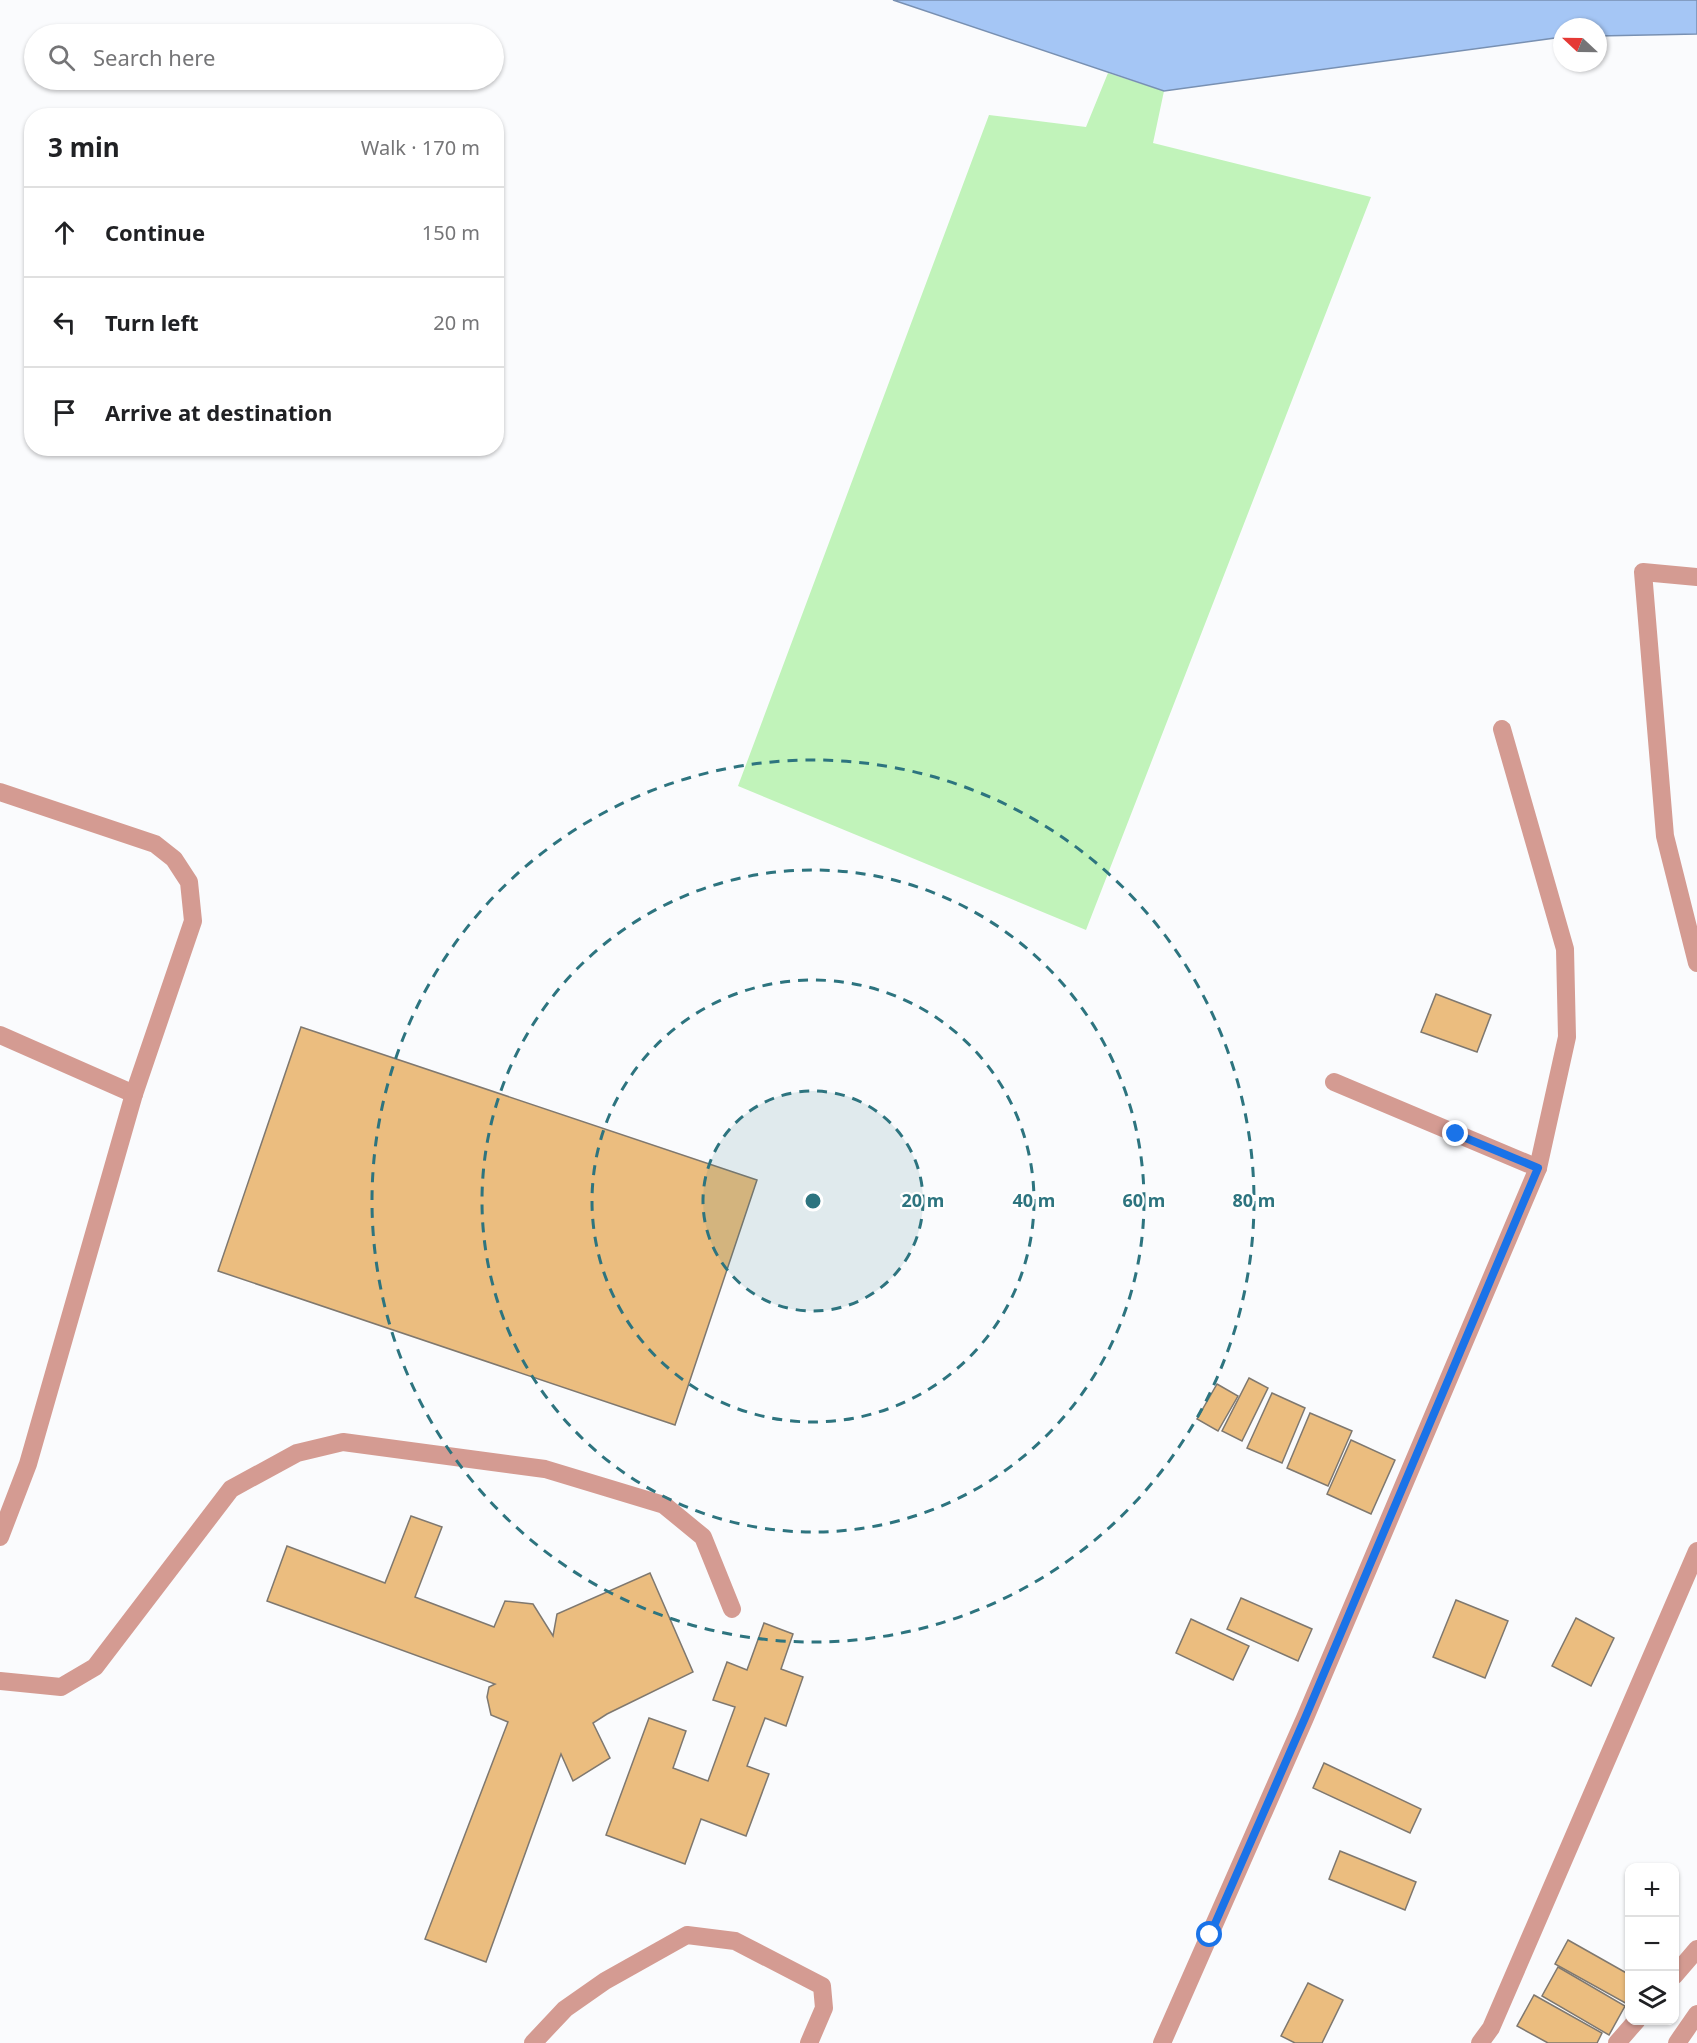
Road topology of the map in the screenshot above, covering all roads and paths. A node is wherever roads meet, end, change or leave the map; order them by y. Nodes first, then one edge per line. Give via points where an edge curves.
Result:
1 (1697, 577) edge
2 (1502, 729) dead end
3 (0, 792) edge
4 (1697, 963) edge
5 (0, 1035) edge
6 (1334, 1082) dead end
7 (134, 1094) junction
8 (1538, 1168) junction
9 (0, 1537) edge
10 (1697, 1551) edge
11 (732, 1609) dead end
12 (0, 1681) edge
13 (1697, 1949) edge
14 (1678, 1971) edge
15 (1697, 2014) edge
16 (1633, 2025) edge
17 (533, 2043) edge
18 (809, 2043) edge
19 (1162, 2043) edge
20 (1480, 2043) edge
21 (1617, 2043) edge
22 (1677, 2043) edge

1 - 4 street via 1643,572 1665,836
2 - 8 street via 1565,949 1567,1037
3 - 7 street via 155,844 174,859 189,882 193,921
5 - 7 street
6 - 8 street
7 - 9 street via 28,1464
8 - 19 street via 1305,1718
10 - 20 street via 1495,2017
11 - 12 street via 703,1537 664,1505 545,1469 343,1442 297,1453 231,1489 95,1667 62,1687
13 - 14 street
15 - 22 street
16 - 21 street
17 - 18 street via 565,2009 605,1980 687,1935 735,1941 822,1986 824,2008

